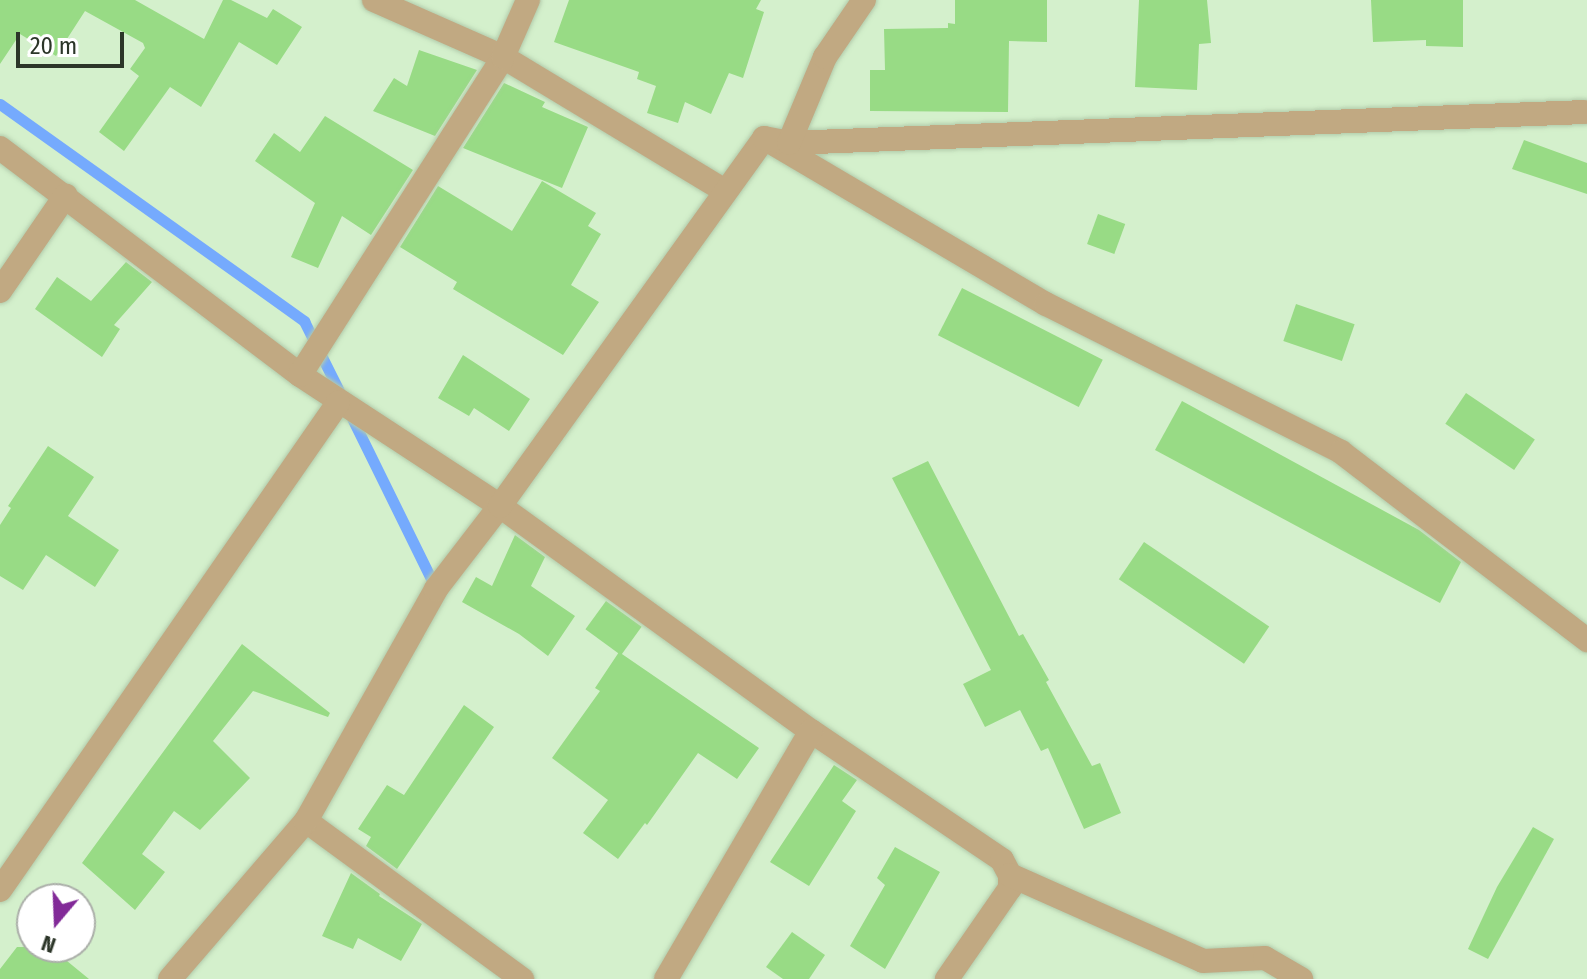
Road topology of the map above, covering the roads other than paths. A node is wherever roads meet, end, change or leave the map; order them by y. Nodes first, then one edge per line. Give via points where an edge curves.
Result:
1 (374, 0) edge
2 (528, 0) edge
3 (864, 0) edge
4 (503, 57) junction
5 (1584, 112) dead end
6 (764, 138) junction
7 (789, 143) junction
8 (0, 148) edge
9 (725, 191) junction
10 (66, 195) junction
11 (0, 291) edge
12 (300, 375) junction
13 (338, 403) junction
14 (500, 506) junction
15 (1587, 640) edge
16 (811, 731) junction
17 (306, 821) junction
18 (1010, 875) junction
19 (0, 890) edge
20 (170, 979) edge
21 (522, 979) edge
22 (666, 979) edge
23 (947, 979) edge
24 (1301, 979) edge

1 - 4 street
2 - 4 street
3 - 7 street via 825,57
4 - 9 street
4 - 12 street
5 - 7 street
6 - 7 street
6 - 9 street
6 - 15 street via 1046,304 1341,452
8 - 10 street
9 - 14 street
10 - 11 street
10 - 12 street
12 - 13 street
13 - 14 street
13 - 19 street
14 - 16 street
14 - 17 street via 436,589
16 - 18 street via 1002,860
16 - 22 street
17 - 20 street
17 - 21 street
18 - 23 street via 1010,888
18 - 24 street via 1203,961 1265,958

